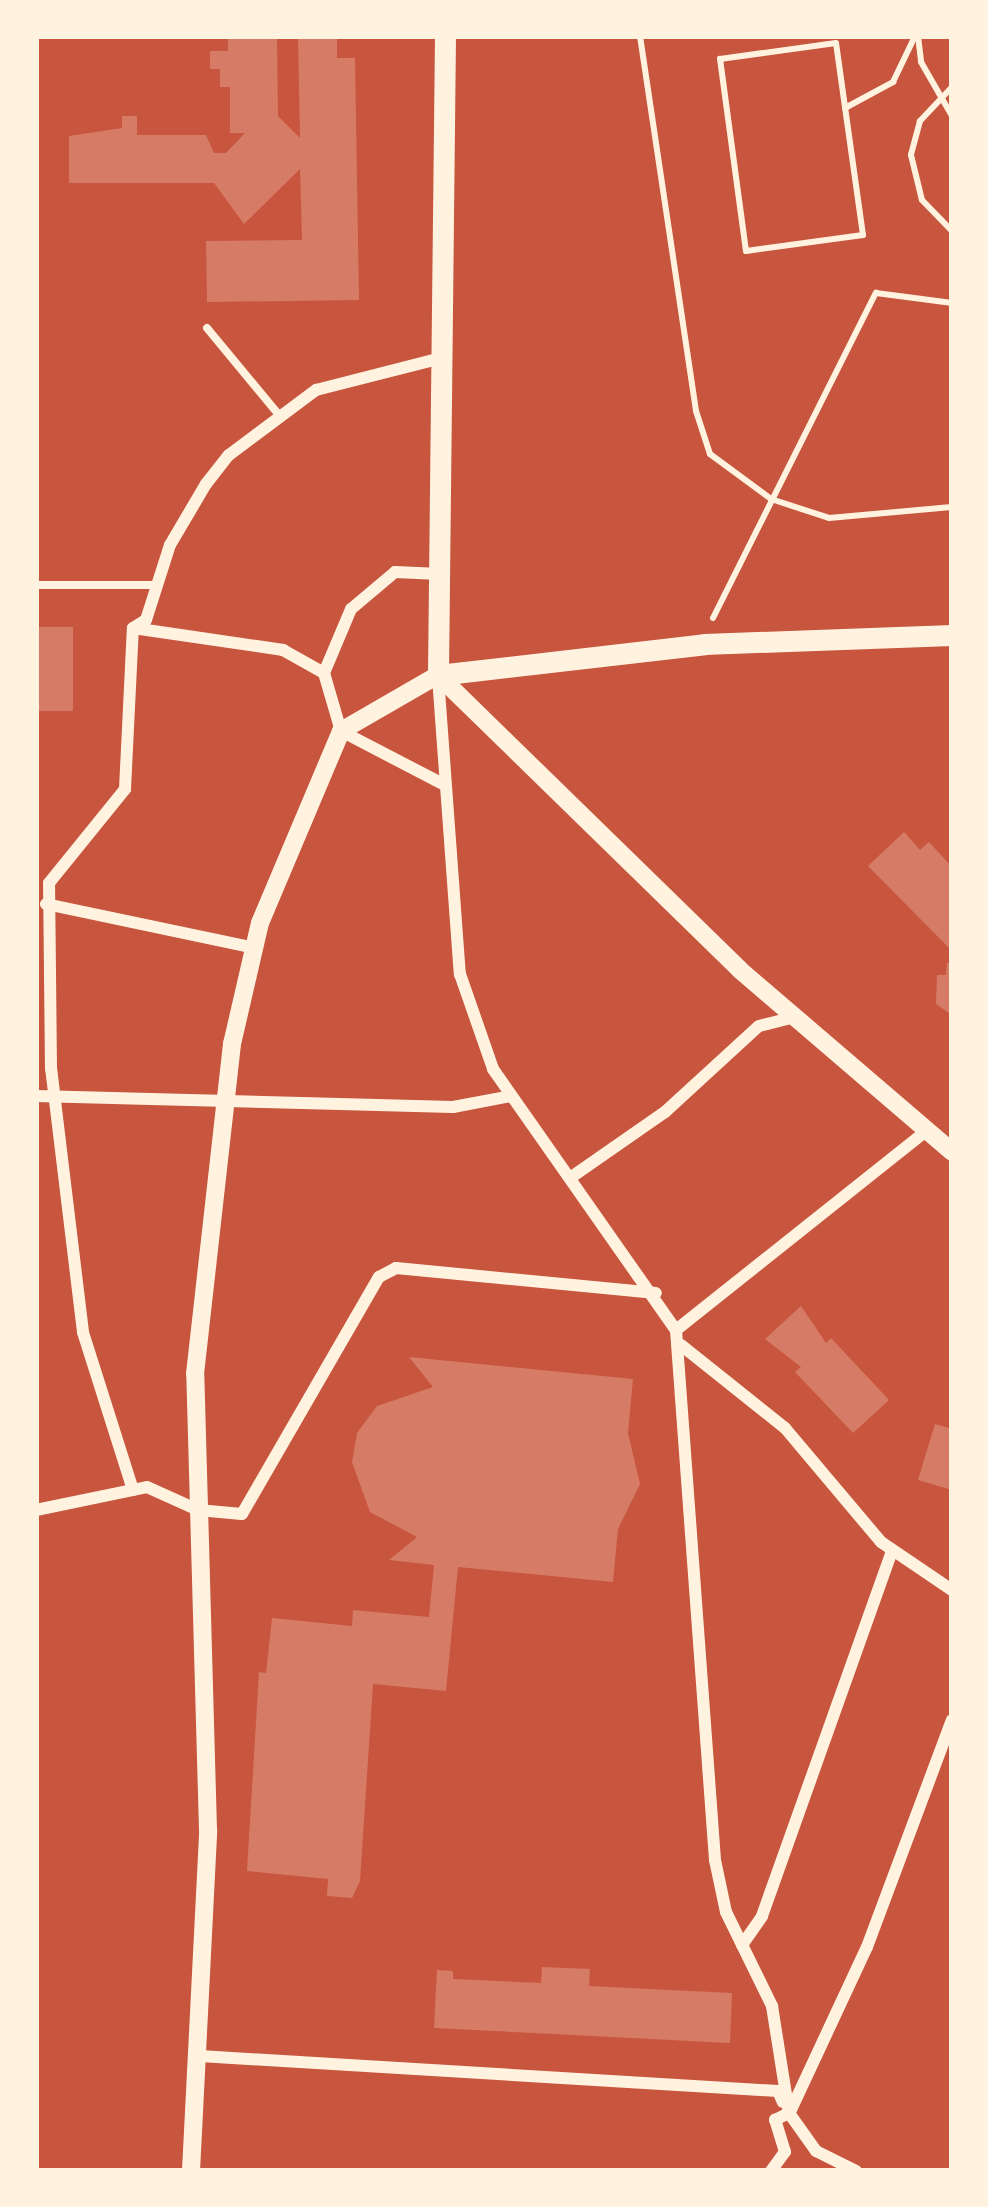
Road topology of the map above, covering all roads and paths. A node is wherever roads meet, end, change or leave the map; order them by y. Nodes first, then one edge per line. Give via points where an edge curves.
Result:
1 (445, 36) edge
2 (640, 36) edge
3 (916, 36) edge
4 (952, 87) edge
5 (940, 96) junction
6 (845, 108) junction
7 (952, 116) edge
8 (952, 231) edge
9 (952, 303) edge
10 (207, 328) dead end
11 (445, 357) junction
12 (279, 416) junction
13 (771, 499) junction
14 (952, 507) edge
15 (440, 574) junction
16 (36, 585) edge
17 (158, 585) junction
18 (133, 628) junction
19 (952, 635) edge
20 (704, 644) junction
21 (324, 674) junction
22 (438, 675) junction
23 (341, 731) junction
24 (441, 783) junction
25 (46, 904) junction
26 (254, 948) junction
27 (794, 1017) junction
28 (55, 1094) junction
29 (36, 1096) edge
30 (511, 1096) junction
31 (226, 1097) junction
32 (924, 1133) junction
33 (952, 1152) edge
34 (570, 1178) junction
35 (656, 1293) junction
36 (679, 1338) junction
37 (133, 1490) junction
38 (36, 1510) edge
39 (198, 1510) junction
40 (892, 1551) junction
41 (952, 1590) edge
42 (952, 1720) edge
43 (742, 1945) junction
44 (200, 2056) junction
45 (789, 2114) junction
46 (191, 2171) edge
47 (771, 2171) edge
48 (856, 2171) edge

1 - 11 main road
2 - 13 path via 695,411 710,454
3 - 5 path
3 - 6 path via 893,82
4 - 5 path
5 - 7 path
5 - 8 path via 916,132 912,166 922,200
6 - 6 path via 862,235 746,251 720,59 836,43
9 - 13 path via 876,293
10 - 12 lane
11 - 12 street via 316,390
11 - 15 main road
12 - 17 street via 206,484
13 - 14 path via 830,518
13 - 20 path
15 - 21 street via 395,572 351,609
15 - 22 main road
16 - 17 lane
17 - 18 street via 146,620
18 - 21 street via 283,650
18 - 25 street via 124,789 49,883
19 - 20 main road
20 - 22 main road
21 - 23 street
22 - 23 street
22 - 24 street
22 - 27 street
23 - 24 street
23 - 26 street
24 - 30 street via 460,974 493,1070
25 - 26 street
25 - 28 street
26 - 31 street
27 - 32 street
27 - 34 street via 759,1026 665,1112
28 - 29 street
28 - 31 street
28 - 37 street via 83,1332
30 - 31 street via 453,1107
30 - 34 street
31 - 39 street via 195,1374
32 - 33 street
32 - 36 street
34 - 35 street
35 - 36 street
35 - 39 street via 396,1268 379,1277 242,1514
36 - 40 street via 785,1428
36 - 43 street via 716,1860
37 - 38 street
37 - 39 street via 147,1487
39 - 44 street via 208,1830
40 - 41 street
40 - 43 street via 762,1916
42 - 45 street via 867,1947
43 - 45 street via 772,2006
44 - 45 street via 778,2091
44 - 46 street
45 - 47 street via 775,2120 785,2152
45 - 48 street via 816,2151

